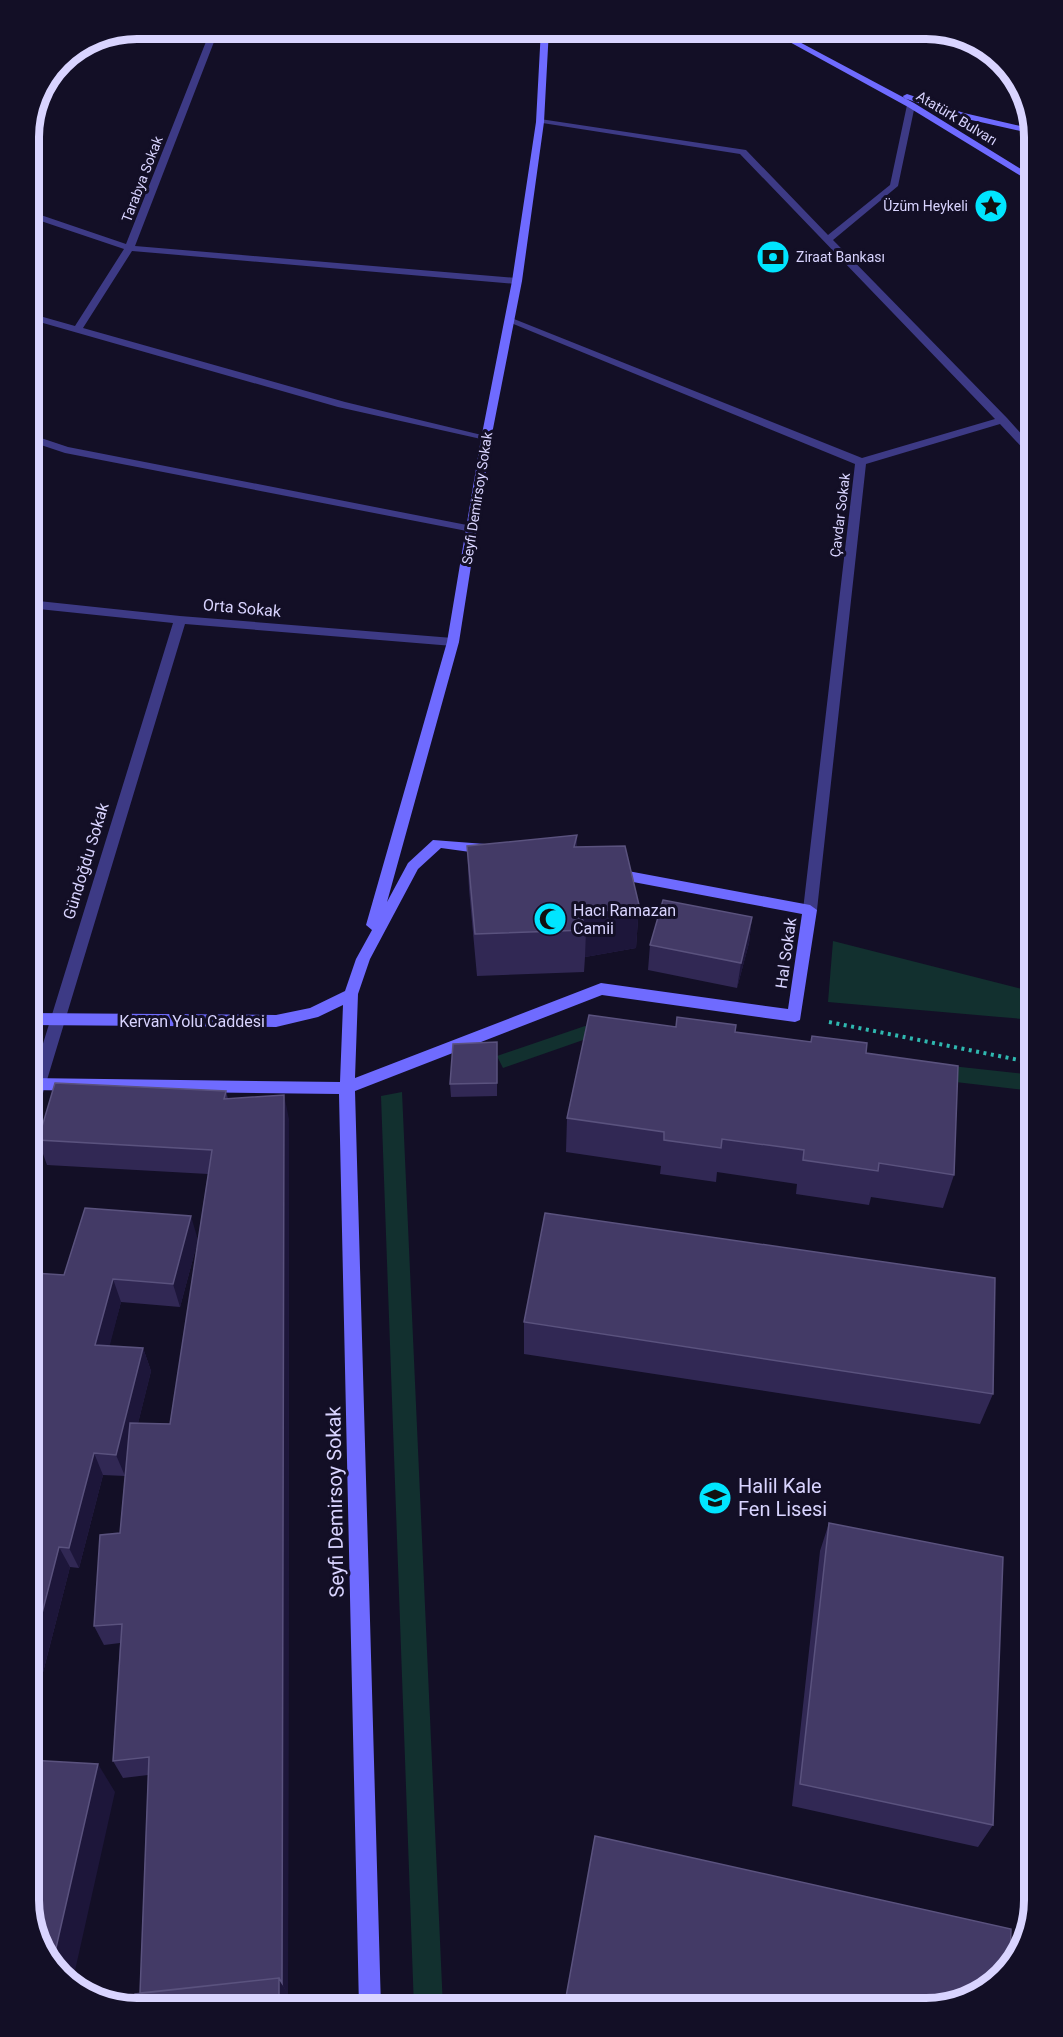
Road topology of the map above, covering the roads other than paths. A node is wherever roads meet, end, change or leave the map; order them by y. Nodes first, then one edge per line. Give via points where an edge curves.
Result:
1 (211, 39) edge
2 (544, 39) edge
3 (789, 39) edge
4 (865, 80) junction
5 (911, 105) junction
6 (540, 122) junction
7 (1023, 130) edge
8 (1024, 174) edge
9 (39, 217) edge
10 (827, 240) junction
11 (129, 248) junction
12 (517, 281) junction
13 (39, 319) edge
14 (511, 321) junction
15 (77, 330) junction
16 (1003, 420) junction
17 (486, 439) junction
18 (39, 441) edge
19 (1024, 442) edge
20 (861, 462) junction
21 (472, 529) junction
22 (39, 605) edge
23 (180, 620) junction
24 (453, 642) junction
25 (498, 852) edge
26 (602, 871) edge
27 (810, 910) junction
28 (363, 959) junction
29 (351, 994) junction
30 (39, 1019) edge
31 (55, 1020) junction
32 (39, 1067) edge
33 (39, 1084) edge
34 (347, 1088) junction
35 (370, 1998) edge

1 - 11 street, Tarabya Sokak
2 - 6 street, Seyfi Demirsoy Sokak
3 - 4 street, Atatürk Bulvarı
4 - 5 street, Atatürk Bulvarı
4 - 7 street, Atatürk Bulvarı via 962,116
5 - 8 street, Atatürk Bulvarı
5 - 10 street via 894,186
6 - 10 street via 743,152
6 - 12 street, Seyfi Demirsoy Sokak
9 - 11 street
10 - 16 street
11 - 12 street
11 - 15 street, Tarabya Sokak
12 - 14 street, Seyfi Demirsoy Sokak
13 - 15 street
14 - 17 street, Seyfi Demirsoy Sokak
14 - 20 street, Çavdar Sokak
15 - 17 street via 342,405
16 - 19 street
16 - 20 street
17 - 21 street, Seyfi Demirsoy Sokak
18 - 21 street via 65,450
20 - 27 street, Çavdar Sokak
21 - 24 street, Seyfi Demirsoy Sokak
22 - 23 street, Orta Sokak
23 - 24 street, Orta Sokak
23 - 31 street, Gündoğdu Sokak
24 - 28 street, Seyfi Demirsoy Sokak
25 - 28 street via 438,843 413,866
26 - 27 street, Hal Sokak
27 - 34 street, Hal Sokak via 795,1016 601,989
28 - 29 street
29 - 31 street, Kervan Yolu Caddesi via 313,1013 276,1022
29 - 34 street, Seyfi Demirsoy Sokak
30 - 31 street, Kervan Yolu Caddesi
31 - 32 street, Gündoğdu Sokak
33 - 34 street
34 - 35 street, Seyfi Demirsoy Sokak

